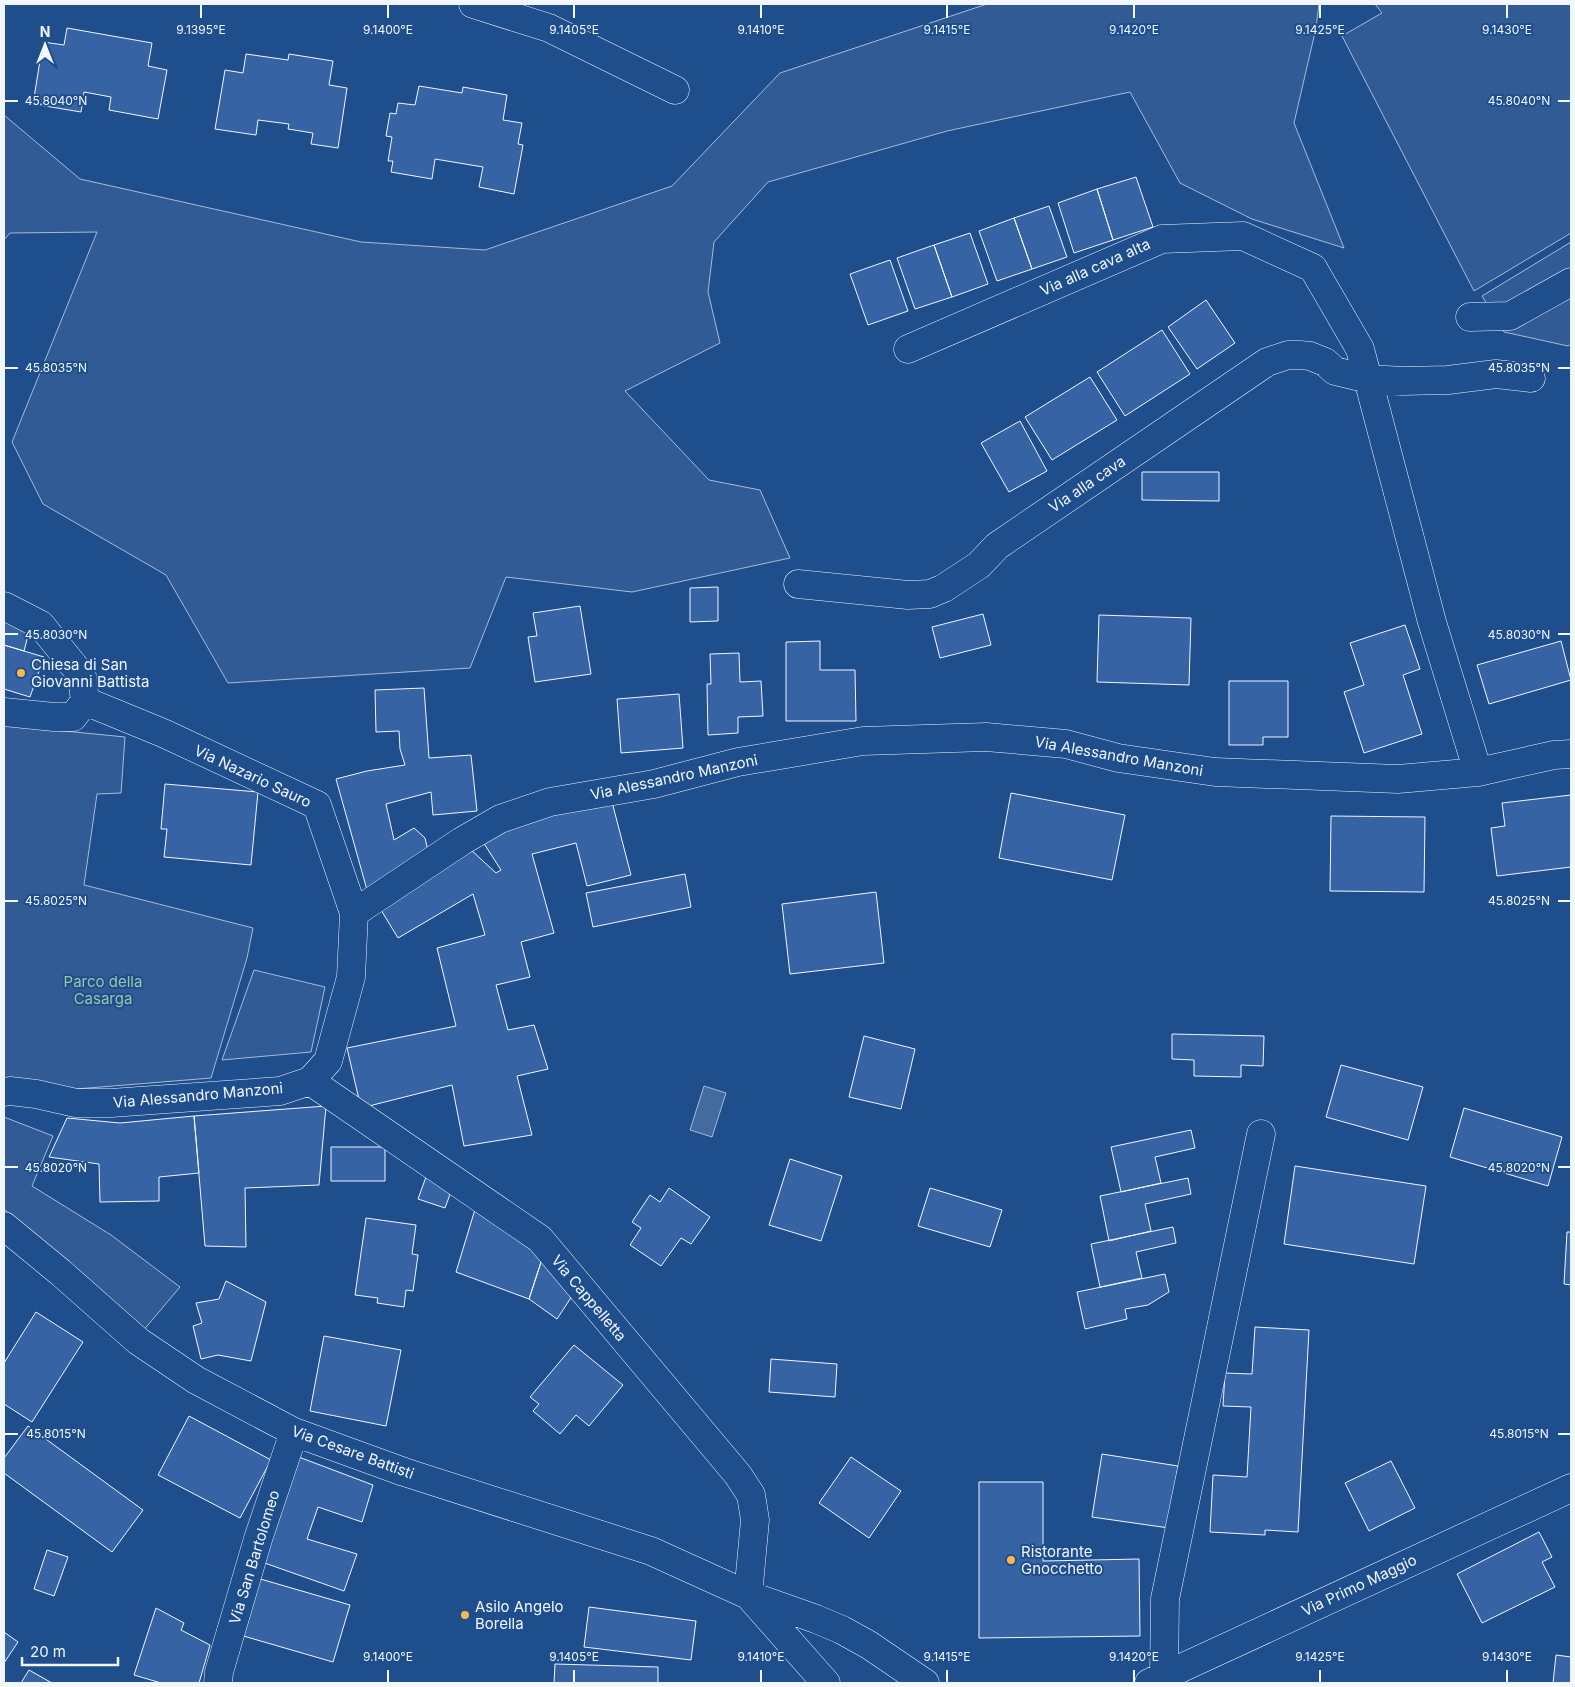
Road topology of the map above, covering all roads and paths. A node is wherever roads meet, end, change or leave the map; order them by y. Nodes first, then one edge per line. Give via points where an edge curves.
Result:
1 (473, 4) edge
2 (675, 90) dead end
3 (1571, 282) edge
4 (1470, 318) dead end
5 (908, 350) dead end
6 (1531, 378) dead end
7 (1368, 379) junction
8 (798, 584) dead end
9 (4, 606) edge
10 (85, 701) junction
11 (4, 712) edge
12 (1566, 750) edge
13 (1478, 772) junction
14 (354, 913) junction
15 (310, 1081) junction
16 (4, 1092) edge
17 (1261, 1134) dead end
18 (4, 1226) edge
19 (294, 1432) junction
20 (1571, 1488) edge
21 (748, 1595) junction
22 (1156, 1679) edge
23 (218, 1683) edge
24 (826, 1683) edge
25 (925, 1683) edge

1 - 2 street via 549,28
3 - 4 street via 1510,316
5 - 7 street, Via alla cava alta via 1162,238 1242,236 1313,268 1360,349
6 - 7 street, Via alla cava via 1496,374 1402,382
7 - 8 street, Via alla cava via 1335,371 1310,356 1288,355 1268,362 997,546 962,577 930,594 908,595
7 - 13 street via 1432,622
9 - 10 street via 41,625 82,676
10 - 11 street via 73,717
10 - 14 street, Via Nazario Sauro via 163,733 317,805
12 - 13 street, Via Alessandro Manzoni
13 - 14 street, Via Alessandro Manzoni via 1398,779 1215,772 1118,758 1066,744 995,737 863,741 738,762 654,784 550,802 500,819
14 - 15 street, Via Alessandro Manzoni via 351,976 328,1061
15 - 16 street, Via Alessandro Manzoni via 280,1091 111,1103 76,1103 36,1094
15 - 21 street, Via Cappelletta via 540,1239 738,1475 751,1495 755,1520
17 - 22 street via 1164,1599
18 - 19 street, Via Cesare Battisti via 138,1341 196,1380
19 - 21 street, Via Cesare Battisti via 404,1472 651,1551
19 - 23 street, Via San Bartolomeo via 258,1539
20 - 22 street, Via Primo Maggio
21 - 24 street, Via Cesare Battisti
21 - 25 street, Via Cesare Battisti via 842,1630

